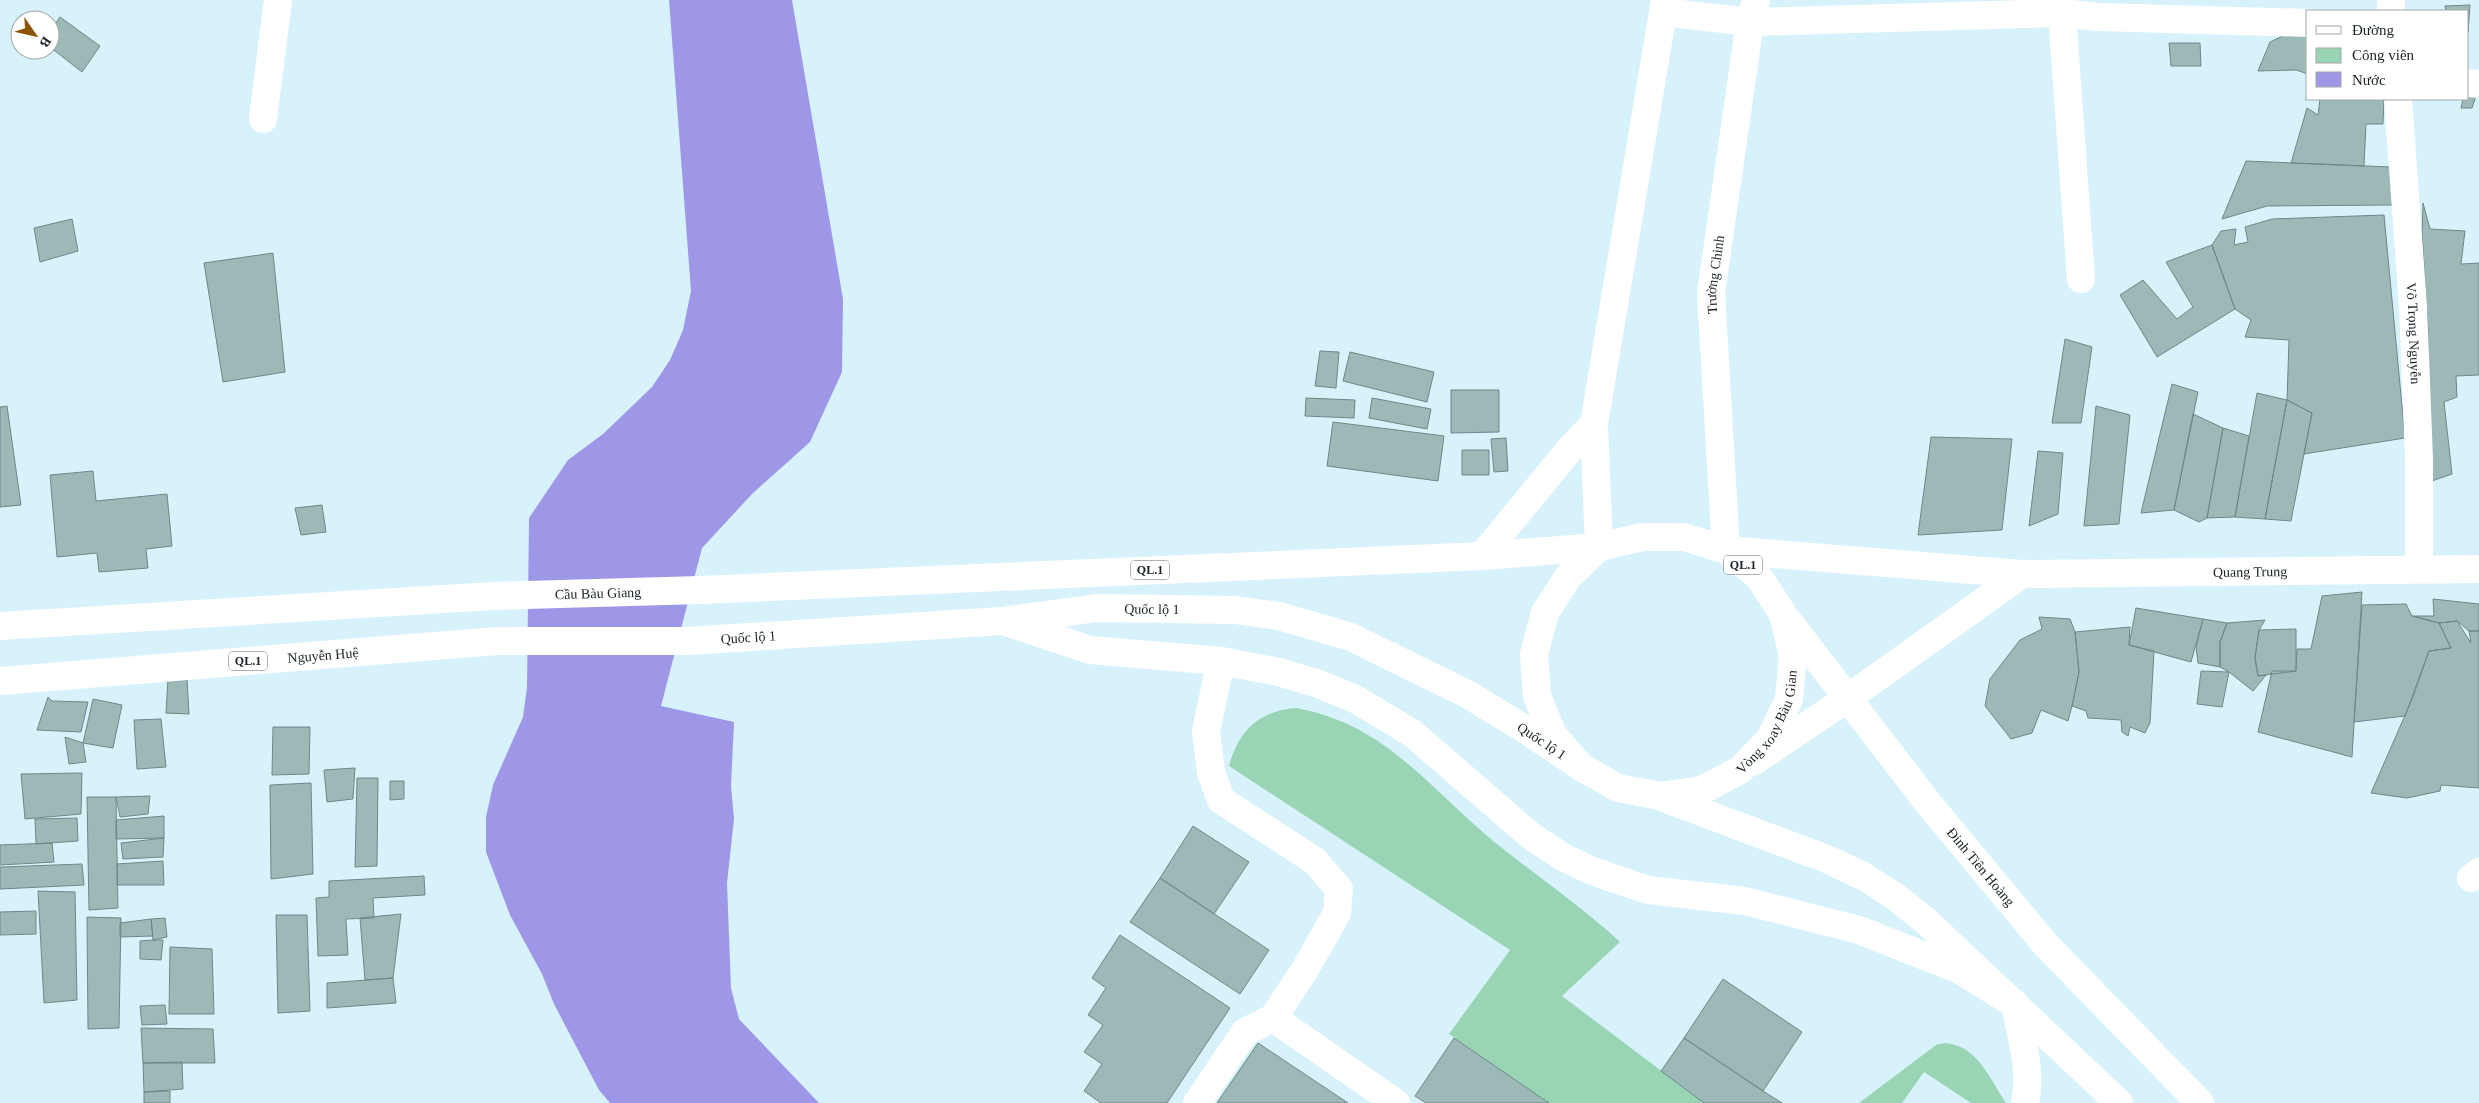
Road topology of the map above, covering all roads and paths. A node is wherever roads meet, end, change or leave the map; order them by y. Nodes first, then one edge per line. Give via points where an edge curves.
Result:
1 (278, 0) edge
2 (1664, 6) edge
3 (2099, 8) edge
4 (1753, 11) edge
5 (2062, 13) junction
6 (2306, 22) edge
7 (2398, 100) edge
8 (263, 119) dead end
9 (2080, 279) dead end
10 (1594, 424) junction
11 (1598, 547) junction
12 (1726, 550) junction
13 (1482, 556) junction
14 (2419, 569) junction
15 (2479, 569) edge
16 (2022, 574) junction
17 (1783, 614) junction
18 (1002, 621) junction
19 (0, 626) edge
20 (497, 641) joint
21 (1221, 662) junction
22 (0, 681) edge
23 (1848, 698) junction
24 (1581, 767) junction
25 (1740, 770) junction
26 (1660, 796) junction
27 (2015, 1004) junction
28 (1273, 1018) junction
29 (2031, 1099) edge
30 (1197, 1103) edge
31 (1396, 1103) edge
32 (2119, 1103) edge
33 (2200, 1103) edge

1 - 8 main road
2 - 4 main road
2 - 10 main road
3 - 5 main road
3 - 6 main road
4 - 5 main road
4 - 12 main road, Trường Chinh via 1711,293
5 - 9 main road
7 - 14 main road, Võ Trọng Nguyễn via 2419,459
10 - 11 main road
10 - 13 main road
11 - 12 main road, Vòng xoay Bàu Gian / QL.1 via 1642,537 1684,537
11 - 13 main road, QL.1
11 - 24 main road, Vòng xoay Bàu Gian / QL.1 via 1568,577 1545,613 1534,654 1537,696 1553,736
12 - 16 main road, Quang Trung
12 - 17 main road, Vòng xoay Bàu Gian / QL.1 via 1759,577
13 - 19 main road, Cầu Bàu Giang / QL.1 via 494,596
14 - 15 main road, Quang Trung
14 - 16 main road, Quang Trung
16 - 23 main road
17 - 23 main road, Đinh Tiên Hoàng / QL.1
17 - 25 main road, Vòng xoay Bàu Gian / QL.1 via 1793,656 1789,699 1770,738
18 - 20 main road, Quốc lộ 1 / QL.1 via 687,641
18 - 21 main road via 1090,650
18 - 24 main road, Quốc lộ 1 / QL.1 via 1097,608 1235,610 1316,625 1351,637 1461,691
20 - 22 main road, Nguyễn Huệ / QL.1
21 - 27 main road via 1279,672 1319,684 1386,715 1438,754 1531,836 1592,871 1648,890 1745,902 1859,930 1960,970
21 - 28 main road via 1206,731 1212,772 1221,800 1315,862 1338,889 1337,913
23 - 25 main road
23 - 33 main road, Đinh Tiên Hoàng / QL.1 via 1928,803 2046,945
24 - 26 main road, Vòng xoay Bàu Gian / QL.1 via 1618,788
25 - 26 main road, Vòng xoay Bàu Gian / QL.1 via 1702,790
26 - 27 main road, QL.1 via 1827,858 1863,876 1926,922
27 - 29 main road
27 - 32 main road, QL.1
28 - 30 main road via 1245,1032
28 - 31 main road

